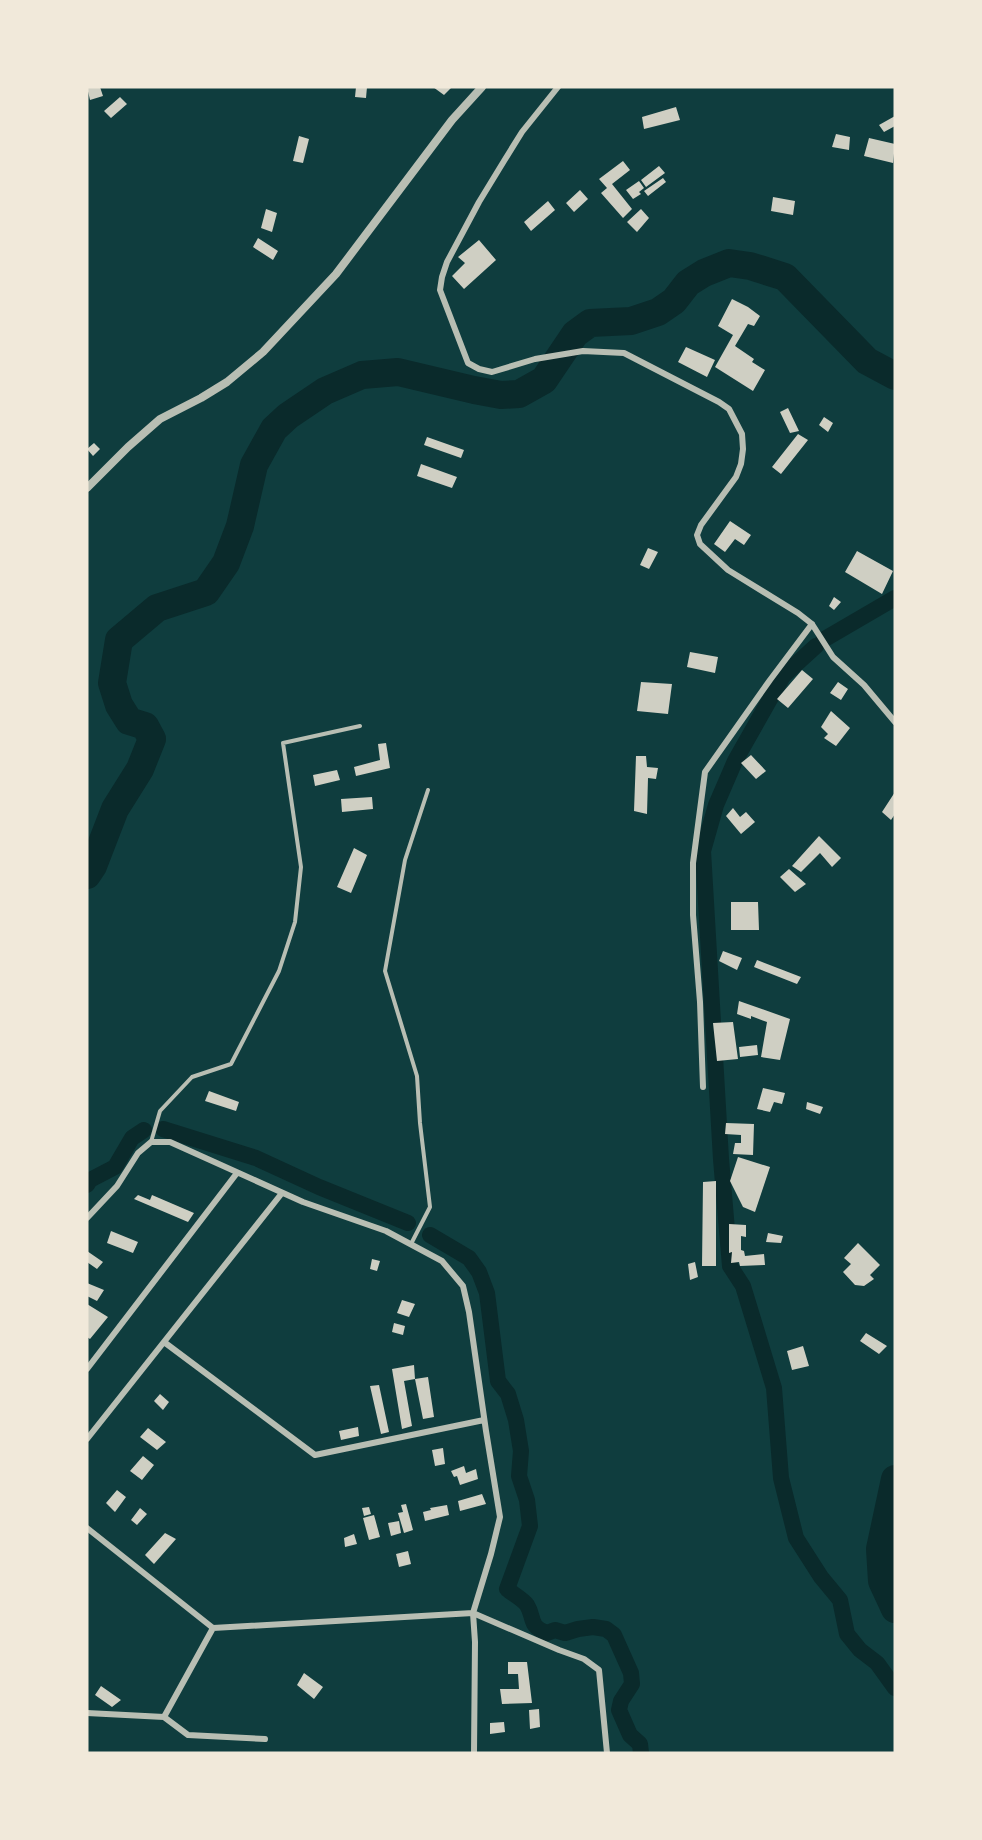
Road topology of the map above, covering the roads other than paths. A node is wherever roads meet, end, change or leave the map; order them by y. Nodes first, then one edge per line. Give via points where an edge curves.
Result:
1 (482, 87) edge
2 (558, 87) edge
3 (87, 488) edge
4 (812, 624) junction
5 (895, 722) edge
6 (360, 726) dead end
7 (428, 790) dead end
8 (703, 1087) dead end
9 (151, 1142) junction
10 (237, 1173) junction
11 (282, 1192) junction
12 (87, 1218) edge
13 (411, 1244) junction
14 (164, 1342) junction
15 (87, 1369) edge
16 (484, 1420) junction
17 (87, 1439) edge
18 (87, 1528) edge
19 (473, 1613) junction
20 (213, 1628) junction
21 (87, 1713) edge
22 (164, 1717) junction
23 (265, 1739) dead end
24 (474, 1753) edge
25 (607, 1753) edge

1 - 3 street via 438,137 336,274 263,352 227,382 160,419
2 - 4 street via 522,132 479,202 442,277 440,290 468,363 492,372 535,359 584,351 624,353 729,409 741,434 741,464 701,525 697,535 700,544 728,570
4 - 5 street via 833,657 864,685
4 - 8 street via 705,772 693,863
6 - 9 lane via 283,743 301,867 295,922 279,971 231,1064 192,1077 160,1111
7 - 13 lane via 405,860 385,971 417,1076 430,1207
9 - 10 street via 170,1142
9 - 12 street
10 - 11 street
10 - 15 street
11 - 13 street
11 - 14 street
13 - 16 street via 442,1261 463,1286
14 - 16 street via 315,1455
14 - 17 street
16 - 19 street via 500,1517
18 - 20 street
19 - 20 street
19 - 24 street
19 - 25 street via 584,1659 599,1670
20 - 22 street
21 - 22 street
22 - 23 street via 188,1735

